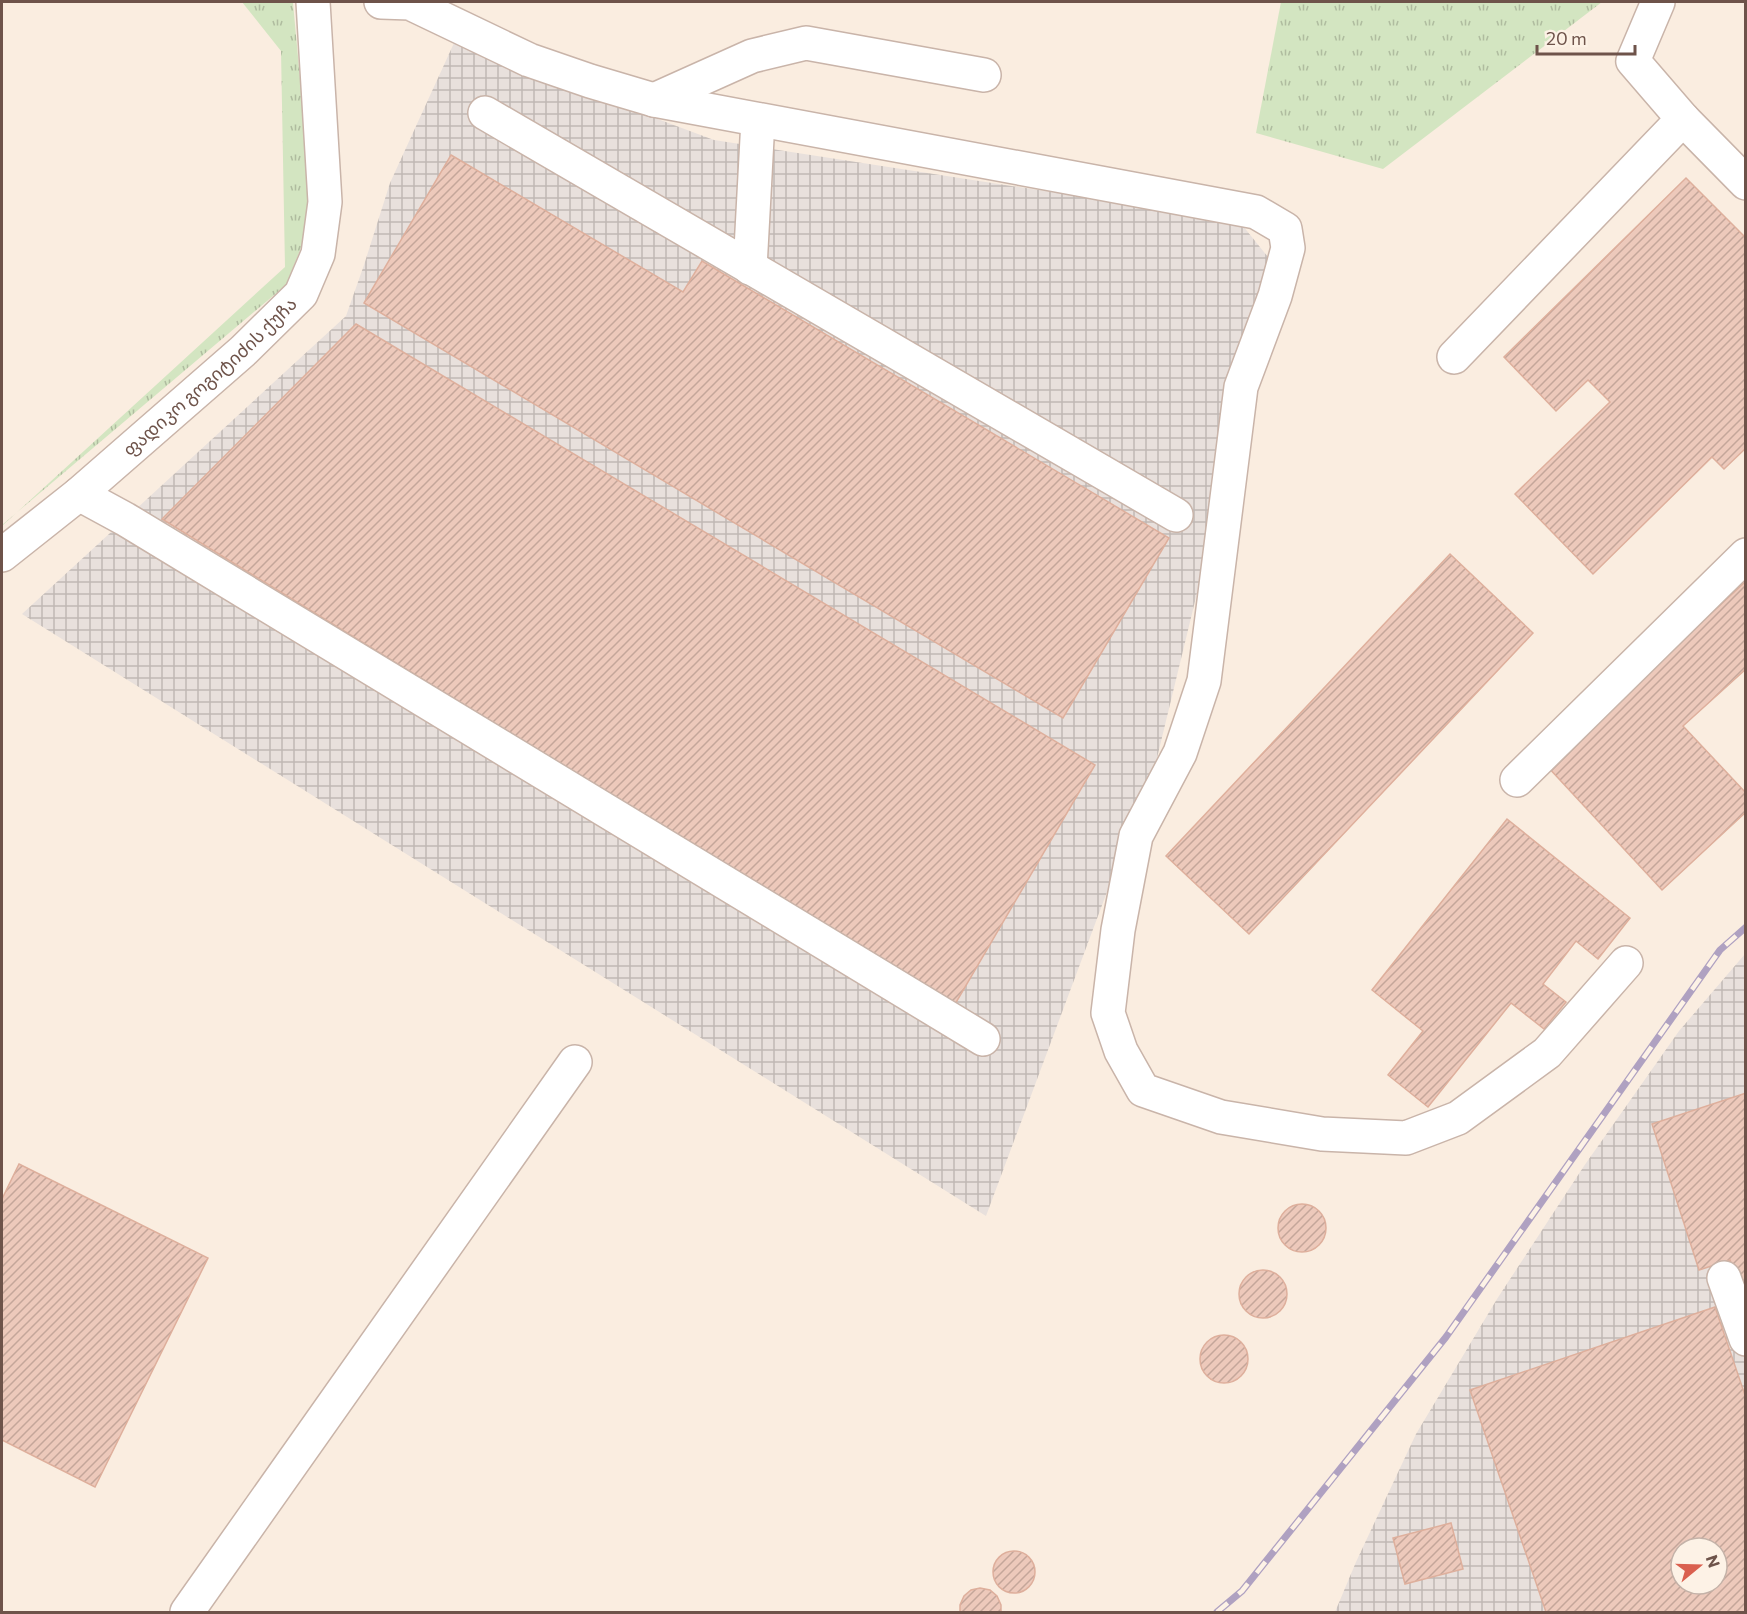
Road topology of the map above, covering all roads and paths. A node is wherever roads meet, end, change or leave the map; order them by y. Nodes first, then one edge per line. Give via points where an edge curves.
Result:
1 (313, 2) edge
2 (381, 2) edge
3 (1658, 2) edge
4 (984, 75) dead end
5 (654, 100) junction
6 (485, 113) dead end
7 (1683, 119) junction
8 (758, 120) junction
9 (1746, 183) edge
10 (750, 268) junction
11 (1454, 357) dead end
12 (79, 494) junction
13 (1176, 514) dead end
14 (2, 555) edge
15 (1746, 555) edge
16 (1517, 780) dead end
17 (1626, 963) dead end
18 (983, 1039) dead end
19 (575, 1062) dead end
20 (1725, 1278) dead end
21 (1746, 1339) edge
22 (187, 1612) edge

1 - 12 street, ფადიკო გოგიტიძის ქუჩა via 325,202 318,254 301,294 243,351
2 - 5 street via 410,3 529,60
3 - 7 street via 1633,62
4 - 5 street via 806,44 752,56
5 - 8 street
6 - 10 street
7 - 9 street
7 - 11 street
8 - 10 street
8 - 17 street via 1256,212 1285,229 1288,248 1278,287 1241,387 1204,681 1180,753 1136,836 1118,930 1108,1013 1121,1051 1143,1090 1221,1117 1322,1134 1406,1138 1458,1118 1547,1053
10 - 13 street
12 - 14 street, ფადიკო გოგიტიძის ქუჩა
12 - 18 street
15 - 16 street
19 - 22 street
20 - 21 street

